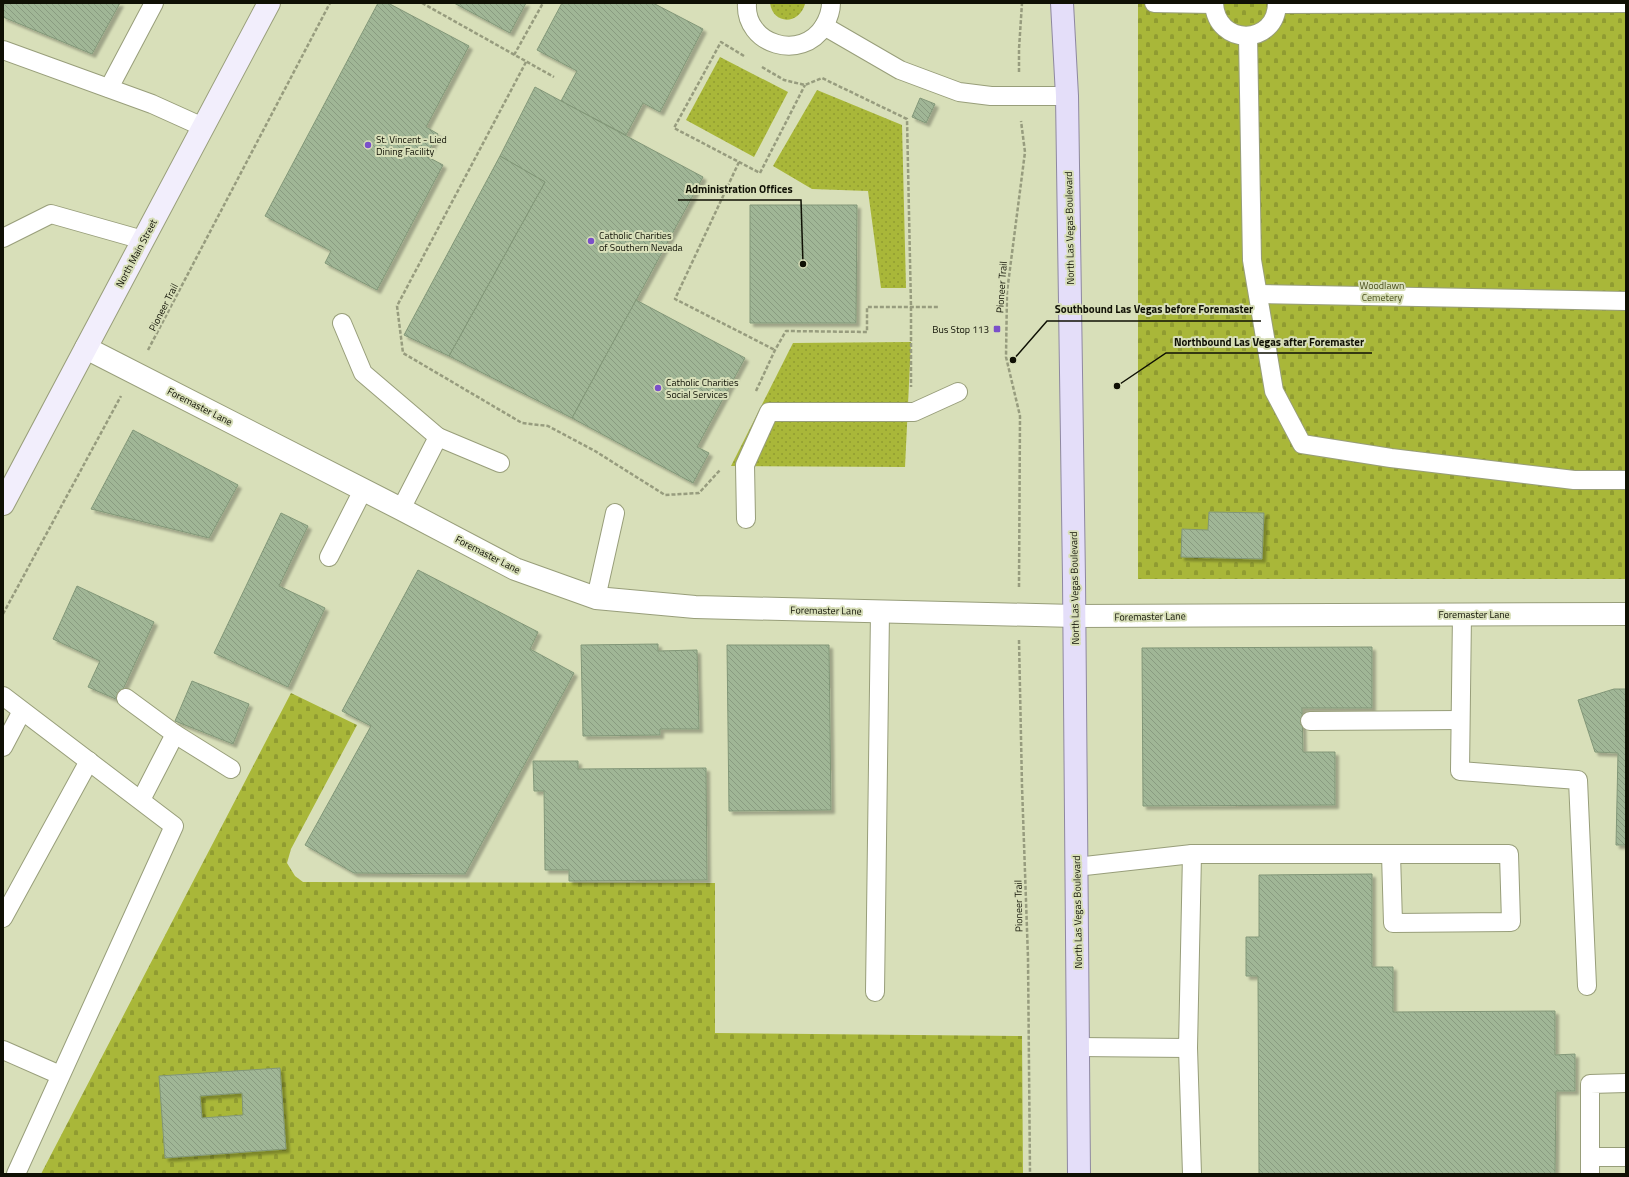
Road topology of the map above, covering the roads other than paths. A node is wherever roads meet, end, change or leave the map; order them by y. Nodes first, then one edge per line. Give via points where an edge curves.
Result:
1 (154, 3) edge
2 (269, 3) edge
3 (747, 3) edge
4 (830, 3) edge
5 (1062, 3) edge
6 (1154, 3) edge
7 (1626, 3) edge
8 (1214, 4) edge
9 (1277, 4) edge
10 (824, 26) junction
11 (1248, 36) junction
12 (3, 50) edge
13 (109, 88) junction
14 (1067, 96) junction
15 (203, 127) junction
16 (3, 238) edge
17 (143, 240) junction
18 (1258, 294) junction
19 (1626, 301) edge
20 (342, 323) dead end
21 (86, 348) junction
22 (958, 392) dead end
23 (438, 437) junction
24 (500, 463) dead end
25 (1626, 480) edge
26 (363, 490) junction
27 (3, 504) edge
28 (401, 508) junction
29 (615, 513) dead end
30 (746, 520) dead end
31 (329, 557) dead end
32 (596, 598) junction
33 (880, 612) junction
34 (1462, 614) junction
35 (1626, 614) edge
36 (1075, 616) junction
37 (3, 696) edge
38 (126, 698) dead end
39 (22, 710) junction
40 (1460, 720) junction
41 (1310, 721) dead end
42 (175, 734) junction
43 (3, 747) edge
44 (89, 761) junction
45 (231, 769) dead end
46 (141, 800) junction
47 (1192, 854) junction
48 (1391, 854) junction
49 (1076, 867) junction
50 (3, 918) edge
51 (1587, 986) dead end
52 (874, 992) dead end
53 (1078, 1047) junction
54 (1188, 1048) junction
55 (3, 1050) edge
56 (60, 1075) junction
57 (1626, 1083) edge
58 (1626, 1158) edge
59 (1590, 1166) edge
60 (16, 1174) edge
61 (1079, 1174) edge
62 (1192, 1174) edge

1 - 13 lane
2 - 15 main road, North Main Street
3 - 10 lane via 746,10 751,23 759,35 771,43 798,46 811,40
4 - 10 lane via 828,20
5 - 14 main road, North Las Vegas Boulevard
6 - 8 lane
7 - 9 lane
8 - 11 lane via 1220,24 1237,35
9 - 11 lane via 1274,20 1267,28 1258,34
10 - 14 lane via 900,70 959,92 991,96
11 - 18 lane via 1252,260
12 - 13 lane
13 - 15 lane
14 - 36 main road, North Las Vegas Boulevard
15 - 17 main road, North Main Street
16 - 17 lane via 51,214
17 - 21 main road, North Main Street
18 - 19 lane
18 - 25 lane via 1274,391 1302,444 1391,458 1574,480
20 - 23 lane via 363,373
21 - 26 street, Foremaster Lane
21 - 27 main road, North Main Street
22 - 30 lane via 914,412 769,412 745,465
23 - 24 lane
23 - 28 lane
26 - 28 street, Foremaster Lane
26 - 31 lane
28 - 32 street, Foremaster Lane via 515,569
29 - 32 lane
32 - 33 street, Foremaster Lane via 695,607
33 - 36 street, Foremaster Lane
33 - 52 lane
34 - 35 street, Foremaster Lane
34 - 36 street, Foremaster Lane
34 - 40 lane
36 - 49 main road, North Las Vegas Boulevard
37 - 39 lane
38 - 42 lane
39 - 43 lane
39 - 44 lane
40 - 41 lane
40 - 51 lane via 1460,771 1578,780
42 - 45 lane
42 - 46 lane
44 - 46 lane
44 - 50 lane
46 - 56 lane via 174,826
47 - 48 lane
47 - 49 lane
47 - 54 lane
48 - 48 lane via 1393,923 1511,922 1509,854
49 - 53 main road, North Las Vegas Boulevard
53 - 54 lane
53 - 61 main road, North Las Vegas Boulevard
54 - 62 lane
55 - 56 lane
56 - 60 lane
57 - 59 lane via 1590,1084
58 - 59 lane

